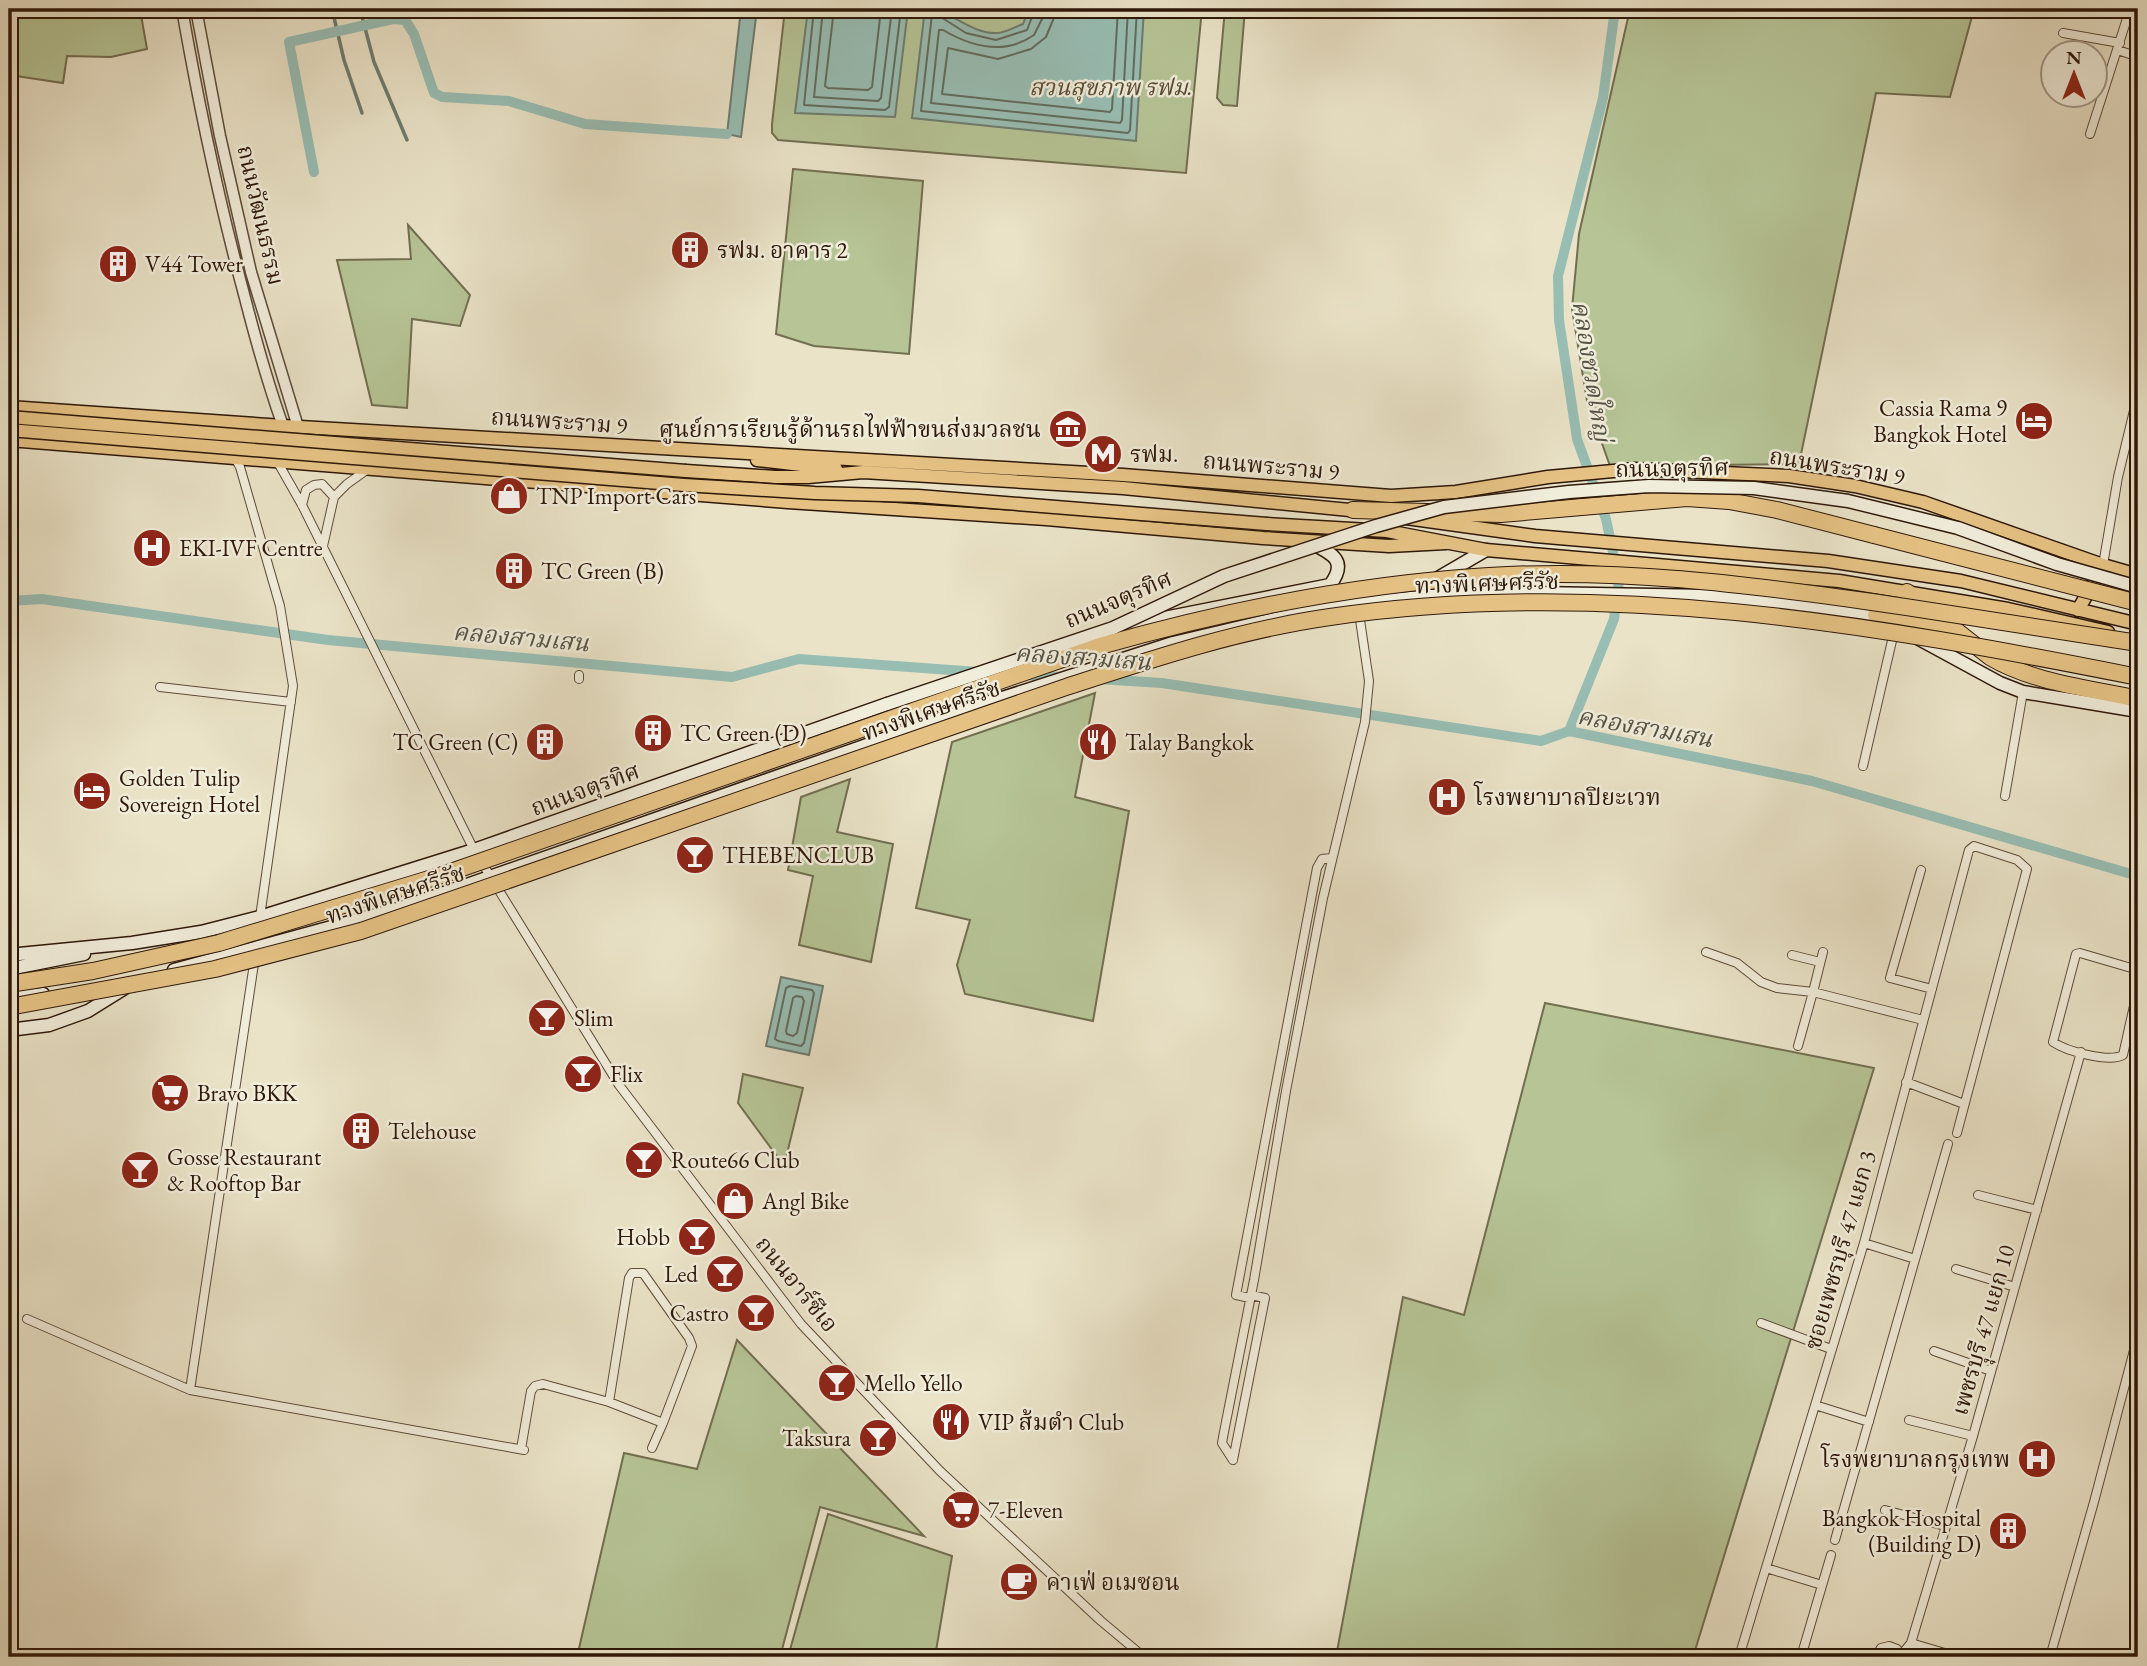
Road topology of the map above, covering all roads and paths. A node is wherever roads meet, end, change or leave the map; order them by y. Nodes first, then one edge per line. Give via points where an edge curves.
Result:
1 (182, 9) edge
2 (196, 9) edge
3 (2130, 9) edge
4 (2063, 33) dead end
5 (2119, 46) junction
6 (2138, 57) edge
7 (2138, 129) edge
8 (2090, 134) dead end
9 (2135, 139) dead end
10 (2138, 394) edge
11 (9, 407) edge
12 (9, 417) edge
13 (283, 426) junction
14 (298, 427) junction
15 (9, 430) edge
16 (9, 440) edge
17 (628, 446) junction
18 (235, 458) junction
19 (276, 461) junction
20 (304, 463) junction
21 (368, 469) junction
22 (863, 472) junction
23 (1194, 481) junction
24 (1049, 483) junction
25 (1076, 485) junction
26 (1124, 488) junction
27 (1391, 496) junction
28 (334, 497) junction
29 (302, 505) junction
30 (1353, 510) junction
31 (1501, 514) junction
32 (1046, 519) junction
33 (1071, 521) junction
34 (1306, 541) junction
35 (1446, 543) junction
36 (323, 548) junction
37 (1486, 550) junction
38 (2103, 565) junction
39 (2138, 575) edge
40 (1330, 585) junction
41 (2138, 587) edge
42 (1908, 592) junction
43 (1404, 598) junction
44 (1357, 603) junction
45 (2138, 603) edge
46 (2078, 610) junction
47 (1875, 615) junction
48 (2138, 624) edge
49 (1895, 626) junction
50 (1113, 628) junction
51 (1955, 629) junction
52 (2138, 642) edge
53 (2138, 677) edge
54 (160, 687) dead end
55 (2023, 692) junction
56 (2138, 699) edge
57 (291, 702) junction
58 (2138, 711) edge
59 (1863, 766) dead end
60 (2005, 796) dead end
61 (474, 850) junction
62 (1332, 858) junction
63 (1921, 870) dead end
64 (490, 877) junction
65 (260, 917) junction
66 (1302, 937) junction
67 (1315, 940) junction
68 (132, 943) junction
69 (256, 948) junction
70 (1706, 952) dead end
71 (9, 955) edge
72 (1792, 955) dead end
73 (9, 969) edge
74 (2138, 970) edge
75 (138, 980) junction
76 (9, 984) edge
77 (2138, 988) edge
78 (1932, 989) junction
79 (1813, 992) junction
80 (9, 998) edge
81 (9, 1007) edge
82 (1923, 1020) junction
83 (9, 1030) edge
84 (1798, 1046) dead end
85 (2081, 1052) junction
86 (1906, 1082) junction
87 (1273, 1088) junction
88 (1286, 1091) junction
89 (1964, 1104) junction
90 (1957, 1133) dead end
91 (1948, 1144) dead end
92 (1259, 1171) junction
93 (1272, 1174) junction
94 (1978, 1195) dead end
95 (2037, 1210) junction
96 (1864, 1243) junction
97 (1244, 1258) junction
98 (1915, 1259) junction
99 (1258, 1261) junction
100 (1956, 1269) dead end
101 (2015, 1287) junction
102 (1251, 1296) junction
103 (27, 1319) dead end
104 (1761, 1323) dead end
105 (2138, 1335) edge
106 (1831, 1349) junction
107 (1934, 1352) dead end
108 (1991, 1371) junction
109 (190, 1390) junction
110 (609, 1402) junction
111 (1815, 1405) junction
112 (1909, 1420) dead end
113 (1868, 1422) junction
114 (663, 1423) junction
115 (1973, 1436) junction
116 (652, 1448) dead end
117 (1885, 1510) dead end
118 (1945, 1526) junction
119 (1835, 1540) dead end
120 (1831, 1555) dead end
121 (1766, 1568) junction
122 (1822, 1585) junction
123 (1911, 1643) junction
124 (9, 1655) edge
125 (1901, 1656) edge
126 (19, 1657) edge
127 (1144, 1657) edge
128 (1739, 1657) edge
129 (1801, 1657) edge
130 (1876, 1657) edge
131 (1958, 1657) edge
132 (2050, 1657) edge

1 - 13 street, ถนนวัฒนธรรม via 233,253
2 - 14 street, ถนนวัฒนธรรม via 251,272
3 - 5 street
4 - 5 street
5 - 6 street
5 - 8 street
7 - 9 street
10 - 38 street
11 - 13 main road, ถนนพระราม 9
12 - 22 main road, ถนนพระราม 9, bridge via 775,477
13 - 14 main road, ถนนพระราม 9
13 - 20 main road
14 - 17 main road, ถนนพระราม 9
14 - 20 main road
15 - 35 main road, bridge via 684,485 918,496 1387,531
16 - 18 main road
17 - 22 main road
17 - 23 main road, ถนนพระราม 9
18 - 19 main road
18 - 57 street via 280,606 293,686
19 - 20 main road
19 - 29 street, ถนนอาร์ซีเอ
20 - 21 main road
21 - 28 street
21 - 32 main road
22 - 24 main road, ถนนพระราม 9
23 - 26 main road
23 - 27 main road, ถนนพระราม 9
24 - 25 main road, ถนนพระราม 9
24 - 32 main road via 1059,504
25 - 26 main road, ถนนพระราม 9
25 - 33 main road via 1064,505
26 - 30 main road, ถนนพระราม 9
27 - 31 main road
27 - 38 main road, ถนนพระราม 9 via 1635,470 1777,475 1895,494
28 - 29 street via 321,484 314,485 306,490
28 - 36 street
29 - 36 street, ถนนอาร์ซีเอ
30 - 31 highway
30 - 46 main road, ถนนพระราม 9 via 1535,536 1828,561 1961,581
31 - 45 highway, bridge via 1687,498 1729,501
32 - 33 main road
33 - 34 main road
34 - 35 main road via 1389,547
34 - 40 main road via 1331,553 1338,564 1338,574
35 - 37 main road
36 - 61 street, ถนนอาร์ซีเอ
37 - 42 main road via 1839,581
37 - 43 main road
38 - 39 main road, ถนนพระราม 9
38 - 46 main road
40 - 44 main road via 1345,587
40 - 50 main road, bridge
41 - 50 main road, ถนนจตุรทิศ, bridge via 1958,528 1848,501 1754,488 1650,486 1444,507 1224,576
42 - 51 highway
42 - 52 main road via 2022,612
43 - 44 main road
43 - 47 main road via 1473,592 1711,596
44 - 62 street via 1368,700
44 - 64 main road via 1173,643
46 - 48 main road, ถนนพระราม 9
47 - 49 main road
47 - 51 highway
49 - 55 main road
49 - 59 street
50 - 61 main road, ถนนจตุรทิศ, bridge
51 - 56 highway via 1990,657 2031,676
52 - 76 highway, ทางพิเศษศรีรัช, bridge via 1753,585 1660,577 1490,576 1354,589 1189,621 1100,646 442,875 219,943
53 - 81 highway, ทางพิเศษศรีรัช, bridge via 1964,643 1736,611 1520,601 1329,617 1245,633 1091,679 361,931 215,968
54 - 57 street
55 - 58 main road
55 - 60 street
57 - 65 street
61 - 64 street, ถนนอาร์ซีเอ
61 - 65 main road, ถนนจตุรทิศ
62 - 66 street via 1322,859 1317,868
62 - 67 street
63 - 78 street via 1890,978
64 - 69 main road via 401,908
64 - 127 street, ถนนอาร์ซีเอ via 619,1086 801,1324 940,1471
65 - 68 main road, ถนนจตุรทิศ
66 - 67 street
66 - 87 street
67 - 88 street
68 - 71 main road, ถนนจตุรทิศ
68 - 73 main road, ถนนจตุรทิศ
69 - 75 main road
69 - 109 street
70 - 79 street via 1737,962 1761,982 1777,988
72 - 79 street via 1822,957
74 - 85 street via 2076,954 2052,1040
75 - 80 main road
75 - 83 main road via 88,1012 49,1026
77 - 85 street via 2123,1055 2111,1059
78 - 82 street, ซอยเพชรบุรี 47 แยก 3
78 - 89 street, ซอยเพชรบุรี 47 แยก 3 via 1969,850 1974,846 2017,860 2027,869
79 - 82 street
79 - 84 street
82 - 86 street, ซอยเพชรบุรี 47 แยก 3
85 - 95 street, เพชรบุุรี 47 แยก 10
86 - 89 street
86 - 96 street, ซอยเพชรบุรี 47 แยก 3
87 - 88 street
87 - 92 street
88 - 93 street
89 - 90 street
91 - 98 street
92 - 93 street
92 - 97 street
93 - 99 street
94 - 95 street
95 - 101 street, เพชรบุุรี 47 แยก 10
96 - 98 street
96 - 106 street, ซอยเพชรบุรี 47 แยก 3
97 - 99 street
97 - 102 street via 1236,1295
98 - 113 street
99 - 102 street
100 - 101 street
101 - 108 street, เพชรบุุรี 47 แยก 10
102 - 102 street via 1265,1298 1233,1460 1222,1443
103 - 109 street
104 - 106 street
105 - 132 street
106 - 111 street, ซอยเพชรบุรี 47 แยก 3
107 - 108 street
108 - 115 street, เพชรบุุรี 47 แยก 10
109 - 110 street via 522,1450 535,1386 556,1386
110 - 114 street
110 - 114 street via 629,1278 632,1273 643,1273 692,1346
111 - 113 street
111 - 121 street, ซอยเพชรบุรี 47 แยก 3
112 - 115 street
113 - 119 street
114 - 116 street
115 - 118 street, เพชรบุุรี 47 แยก 10
117 - 118 street
118 - 123 street, เพชรบุุรี 47 แยก 10
120 - 122 street
121 - 122 street
121 - 128 street, ซอยเพชรบุรี 47 แยก 3
122 - 129 street
123 - 125 street, เพชรบุุรี 47 แยก 10
123 - 131 street
124 - 126 street
125 - 130 street via 1897,1648 1889,1646 1881,1648

